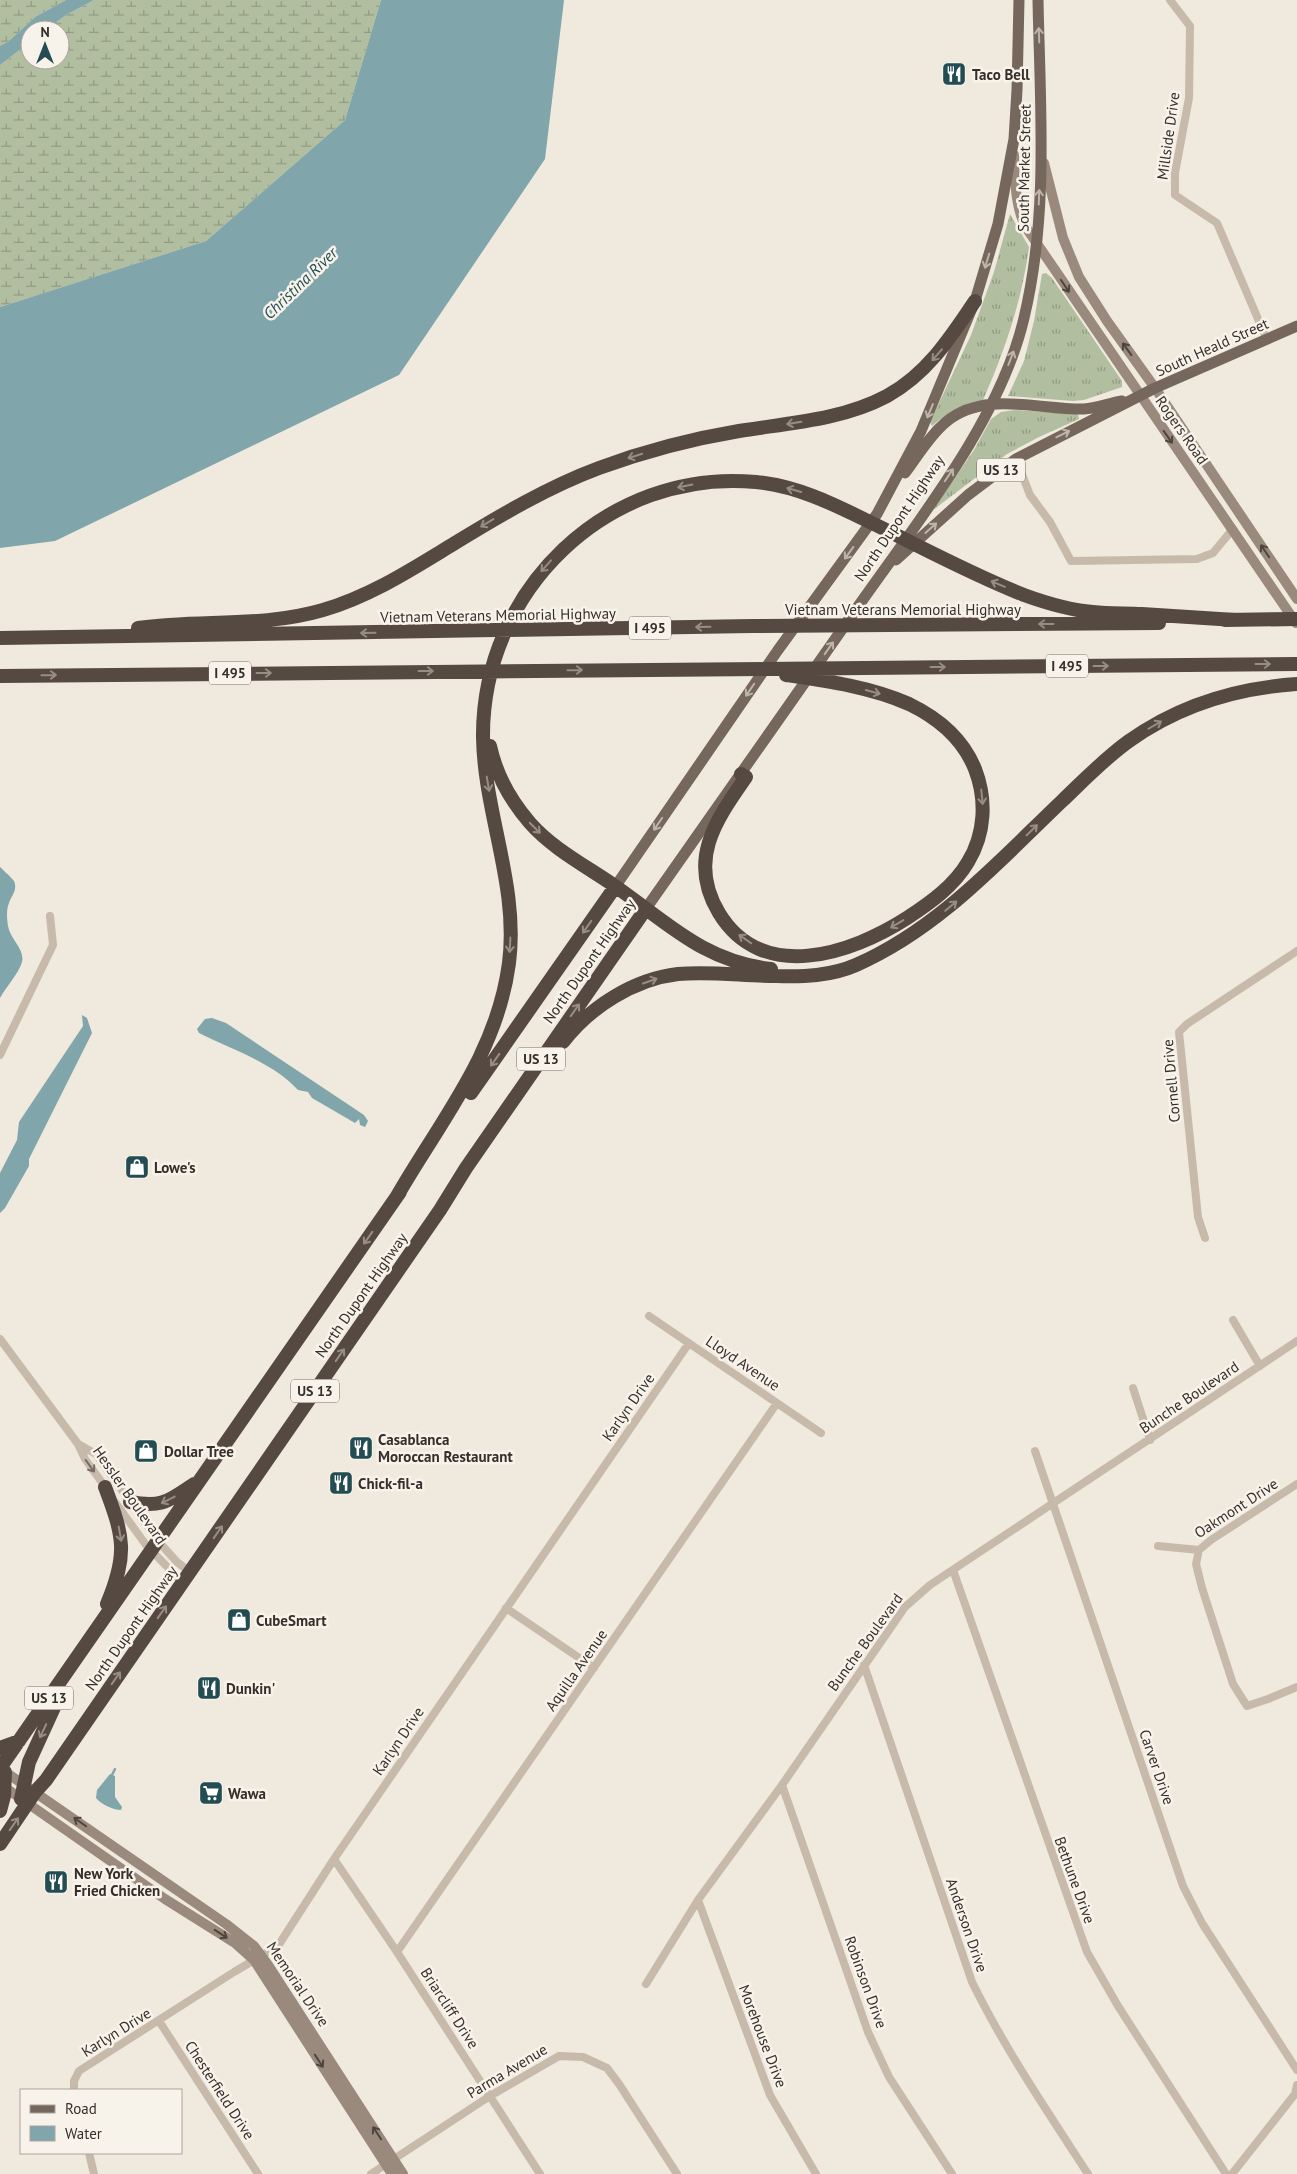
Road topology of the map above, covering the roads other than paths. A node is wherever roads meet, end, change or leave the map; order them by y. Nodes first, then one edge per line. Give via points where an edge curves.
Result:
1 (1018, 0) edge
2 (1038, 0) edge
3 (1170, 0) edge
4 (1014, 139) junction
5 (1041, 152) junction
6 (1038, 246) junction
7 (975, 301) junction
8 (1297, 326) edge
9 (1267, 340) junction
10 (1155, 388) junction
11 (1141, 397) junction
12 (992, 404) junction
13 (1016, 459) junction
14 (877, 514) junction
15 (1232, 530) junction
16 (882, 573) junction
17 (1295, 596) edge
18 (1235, 620) junction
19 (1297, 620) edge
20 (1297, 624) edge
21 (85, 637) junction
22 (0, 638) edge
23 (1297, 664) edge
24 (741, 669) junction
25 (0, 676) edge
26 (1297, 684) edge
27 (486, 701) junction
28 (741, 774) junction
29 (615, 886) junction
30 (645, 910) junction
31 (50, 916) dead end
32 (1297, 951) edge
33 (866, 960) junction
34 (0, 1055) edge
35 (396, 1198) junction
36 (440, 1210) junction
37 (1205, 1238) dead end
38 (650, 1316) dead end
39 (1233, 1320) dead end
40 (0, 1340) edge
41 (1297, 1340) edge
42 (689, 1343) junction
43 (1260, 1366) junction
44 (1133, 1388) dead end
45 (777, 1403) junction
46 (821, 1433) dead end
47 (1150, 1440) junction
48 (78, 1444) junction
49 (1035, 1451) dead end
50 (201, 1479) junction
51 (1297, 1484) edge
52 (105, 1487) junction
53 (130, 1502) junction
54 (1052, 1505) junction
55 (155, 1546) junction
56 (1158, 1546) dead end
57 (1199, 1550) junction
58 (953, 1570) junction
59 (186, 1577) junction
60 (506, 1608) junction
61 (98, 1627) junction
62 (79, 1655) junction
63 (864, 1665) junction
64 (594, 1668) junction
65 (1297, 1687) edge
66 (19, 1741) junction
67 (0, 1748) edge
68 (2, 1776) edge
69 (23, 1784) junction
70 (782, 1785) junction
71 (35, 1792) junction
72 (24, 1802) junction
73 (0, 1811) edge
74 (0, 1844) edge
75 (334, 1859) junction
76 (698, 1900) junction
77 (397, 1952) junction
78 (258, 1958) junction
79 (646, 1984) dead end
80 (159, 2021) junction
81 (1297, 2070) edge
82 (1297, 2085) edge
83 (74, 2089) edge
84 (490, 2096) junction
85 (89, 2154) edge
86 (390, 2162) junction
87 (94, 2174) edge
88 (258, 2174) edge
89 (371, 2174) edge
90 (392, 2174) edge
91 (403, 2174) edge
92 (540, 2174) edge
93 (677, 2174) edge
94 (816, 2174) edge
95 (952, 2174) edge
96 (1088, 2174) edge
97 (1226, 2174) edge
98 (1232, 2174) edge

1 - 4 main road, South Market Street
5 -> 2 main road, South Market Street
3 - 9 street, Millside Drive via 1190,26 1189,98 1175,173 1175,196 1217,223
4 - 6 street, Rogers Road via 1019,212
4 -> 7 main road, South Market Street via 998,224
6 -> 5 main road, South Market Street
10 -> 5 street, Rogers Road via 1079,277 1063,238
6 -> 11 street, Rogers Road
12 -> 6 main road, North Dupont Highway via 1024,319
7 -> 14 main road, North Dupont Highway via 921,431
7 -> 21 highway via 932,361 896,391 875,402 831,416 671,445 598,468 527,501 389,583 348,602 271,621 152,626
8 - 9 main road, South Heald Street / US 13
9 - 10 main road, South Heald Street / US 13
10 - 11 main road, South Heald Street / US 13
17 -> 10 street, Rogers Road
11 - 12 main road, South Heald Street / US 13 via 1087,409
13 -> 11 main road, South Heald Street / US 13
11 -> 15 street, Rogers Road
12 - 14 main road, South Heald Street / US 13 via 968,410 947,422 930,439
16 -> 12 main road, North Dupont Highway via 967,448
13 - 15 street via 1030,496 1050,522 1072,561 1197,559 1213,553
16 -> 13 main road, South Heald Street / US 13 via 968,494
14 -> 29 main road, North Dupont Highway / US 13 via 778,650
15 - 20 street, Rogers Road
28 -> 16 main road, North Dupont Highway / US 13
18 - 19 highway, Vietnam Veterans Memorial Highway / I 495
18 -> 21 highway, Vietnam Veterans Memorial Highway / I 495 via 1136,624 752,626
18 -> 27 highway via 1072,609 1007,588 839,507 784,487 733,481 698,484 673,489 617,510 566,545 521,598 497,654
21 - 22 highway, Vietnam Veterans Memorial Highway / I 495
24 -> 23 highway, I 495
25 -> 24 highway, I 495
24 -> 28 highway via 872,691 917,708 942,724 965,750 978,778 983,809 975,847 956,879 899,924 873,938 820,955 778,954 758,947 738,934 722,916 707,878 706,854 710,837 720,815 746,777
33 -> 26 highway via 904,940 952,906 1094,770 1140,733 1214,698 1256,688
27 -> 29 highway via 493,758 517,806 542,835
27 -> 35 highway via 484,757 510,910 507,974 497,1015 472,1076 421,1153
28 - 30 main road, North Dupont Highway / US 13
29 - 30 highway
29 -> 35 highway, North Dupont Highway / US 13
30 - 33 highway via 702,948 749,966 803,970
36 -> 30 highway, North Dupont Highway / US 13
31 - 34 street via 53,945
32 - 37 street, Cornell Drive via 1179,1032 1198,1217
36 -> 33 highway via 473,1171 570,1033 616,996 647,982 678,974 812,976
35 -> 50 highway, North Dupont Highway / US 13
59 -> 36 highway, North Dupont Highway / US 13
38 - 42 street, Lloyd Avenue
39 - 43 street
40 - 48 street, Hessler Boulevard
41 - 43 street, Bunche Boulevard
42 - 45 street, Lloyd Avenue
42 - 60 street, Karlyn Drive
43 - 47 street, Bunche Boulevard
44 - 47 street
45 - 46 street, Lloyd Avenue
45 - 64 street, Aquilla Avenue
47 - 54 street, Bunche Boulevard
48 -> 52 street, Hessler Boulevard
48 - 53 street, Hessler Boulevard via 96,1454
49 - 54 street, Carver Drive
50 -> 53 highway via 163,1503
50 - 55 highway, North Dupont Highway / US 13
51 - 57 street, Oakmont Drive
52 - 55 street, Hessler Boulevard via 136,1533
52 -> 61 highway via 120,1531 122,1552 118,1575
53 - 55 street, Hessler Boulevard
54 - 58 street, Bunche Boulevard
54 - 81 street, Carver Drive via 1183,1886 1202,1923
55 - 59 street, Hessler Boulevard
55 - 59 street, Hessler Boulevard via 177,1562
55 - 61 highway, North Dupont Highway / US 13
56 - 57 street, Oakmont Drive
57 - 65 street via 1196,1564 1202,1588 1233,1684 1247,1706
58 - 63 street, Bunche Boulevard via 905,1607
58 - 97 street, Bethune Drive via 1087,1952
71 -> 59 highway, North Dupont Highway / US 13
60 - 64 street
60 - 75 street, Karlyn Drive
61 - 62 highway, North Dupont Highway / US 13
62 - 66 highway, North Dupont Highway / US 13
62 -> 69 highway via 29,1762
63 - 70 street, Bunche Boulevard
63 - 96 street, Anderson Drive via 972,1982 987,2013
64 - 77 street, Aquilla Avenue
66 - 67 highway
66 - 68 highway, North Dupont Highway / US 13
68 - 69 street, Memorial Drive
68 - 72 street, Memorial Drive
68 - 73 highway
69 - 71 street, Memorial Drive
69 - 72 highway
70 - 76 street, Bunche Boulevard
70 - 95 street, Robinson Drive via 868,2032 889,2077
71 - 72 highway, North Dupont Highway / US 13
78 -> 71 street, Memorial Drive via 254,1946 235,1930
74 -> 72 highway, North Dupont Highway / US 13
72 -> 78 street, Memorial Drive
75 - 77 street, Briarcliff Drive
75 - 78 street, Karlyn Drive via 287,1935 278,1946
76 - 79 street, Bunche Boulevard
76 - 94 street, Morehouse Drive via 770,2095
77 - 84 street, Briarcliff Drive
78 - 80 street, Karlyn Drive
78 - 86 street, Memorial Drive
80 - 83 street, Karlyn Drive via 79,2071
80 - 88 street, Chesterfield Drive
82 - 98 street via 1295,2094
84 - 86 street, Parma Avenue
84 - 92 street, Briarcliff Drive
84 - 93 street, Parma Avenue via 559,2056 583,2057 607,2068
85 - 87 street
86 - 89 street, Parma Avenue
86 - 90 street, Memorial Drive
86 - 91 street, Memorial Drive

